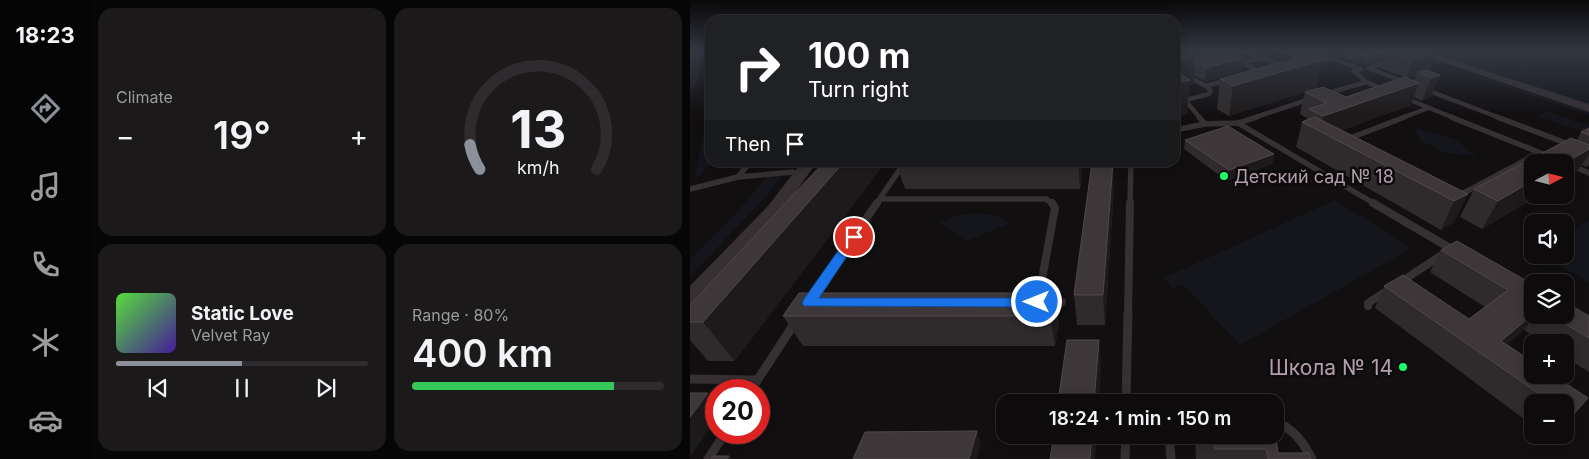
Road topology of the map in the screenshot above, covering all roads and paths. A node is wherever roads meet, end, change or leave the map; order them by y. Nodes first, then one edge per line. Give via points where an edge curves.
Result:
1 (1181, 72) edge
2 (1250, 72) edge
3 (1356, 72) edge
4 (1379, 72) edge
5 (1476, 72) edge
6 (1246, 74) edge
7 (1230, 79) edge
8 (1401, 81) junction
9 (1366, 82) junction
10 (1394, 83) edge
11 (1206, 86) junction
12 (1388, 88) edge
13 (1397, 94) edge
14 (1428, 108) junction
15 (1589, 108) edge
16 (1238, 123) junction
17 (1205, 124) junction
18 (1180, 129) edge
19 (1334, 144) edge
20 (1574, 147) edge
21 (1539, 153) joint
22 (746, 167) edge
23 (796, 167) edge
24 (806, 167) edge
25 (902, 167) edge
26 (1132, 167) edge
27 (1574, 167) edge
28 (1589, 173) edge
29 (738, 177) junction
30 (690, 189) edge
31 (880, 199) junction
32 (1451, 200) edge
33 (1452, 249) junction
34 (1460, 254) edge
35 (690, 284) edge
36 (690, 300) edge
37 (1062, 302) dead end
38 (1368, 306) dead end
39 (690, 379) edge
40 (705, 379) edge
41 (757, 379) edge
42 (1126, 394) edge
43 (1284, 424) edge
44 (718, 444) edge
45 (1126, 444) edge
46 (1170, 444) edge
47 (708, 459) edge
48 (1125, 459) edge
49 (1171, 459) edge
50 (1312, 459) edge

1 - 11 lane
2 - 6 lane
3 - 9 lane
4 - 8 lane
5 - 15 street
7 - 11 lane
8 - 10 lane
8 - 20 lane
9 - 12 lane
9 - 16 lane
11 - 17 lane via 1211,91 1209,94 1185,100
13 - 14 lane
14 - 19 lane
14 - 21 lane
16 - 17 lane
16 - 33 lane
17 - 18 lane
21 - 32 lane
22 - 29 lane
23 - 29 lane
23 - 35 street via 756,216
24 - 36 street via 774,210
25 - 31 lane
26 - 42 lane
27 - 28 lane
29 - 30 lane
31 - 37 lane via 1051,201 1055,208 1034,302
31 - 41 lane via 813,303
33 - 34 lane
33 - 38 lane
39 - 40 lane
43 - 50 lane via 1295,432
44 - 47 lane
45 - 48 lane
46 - 49 lane

